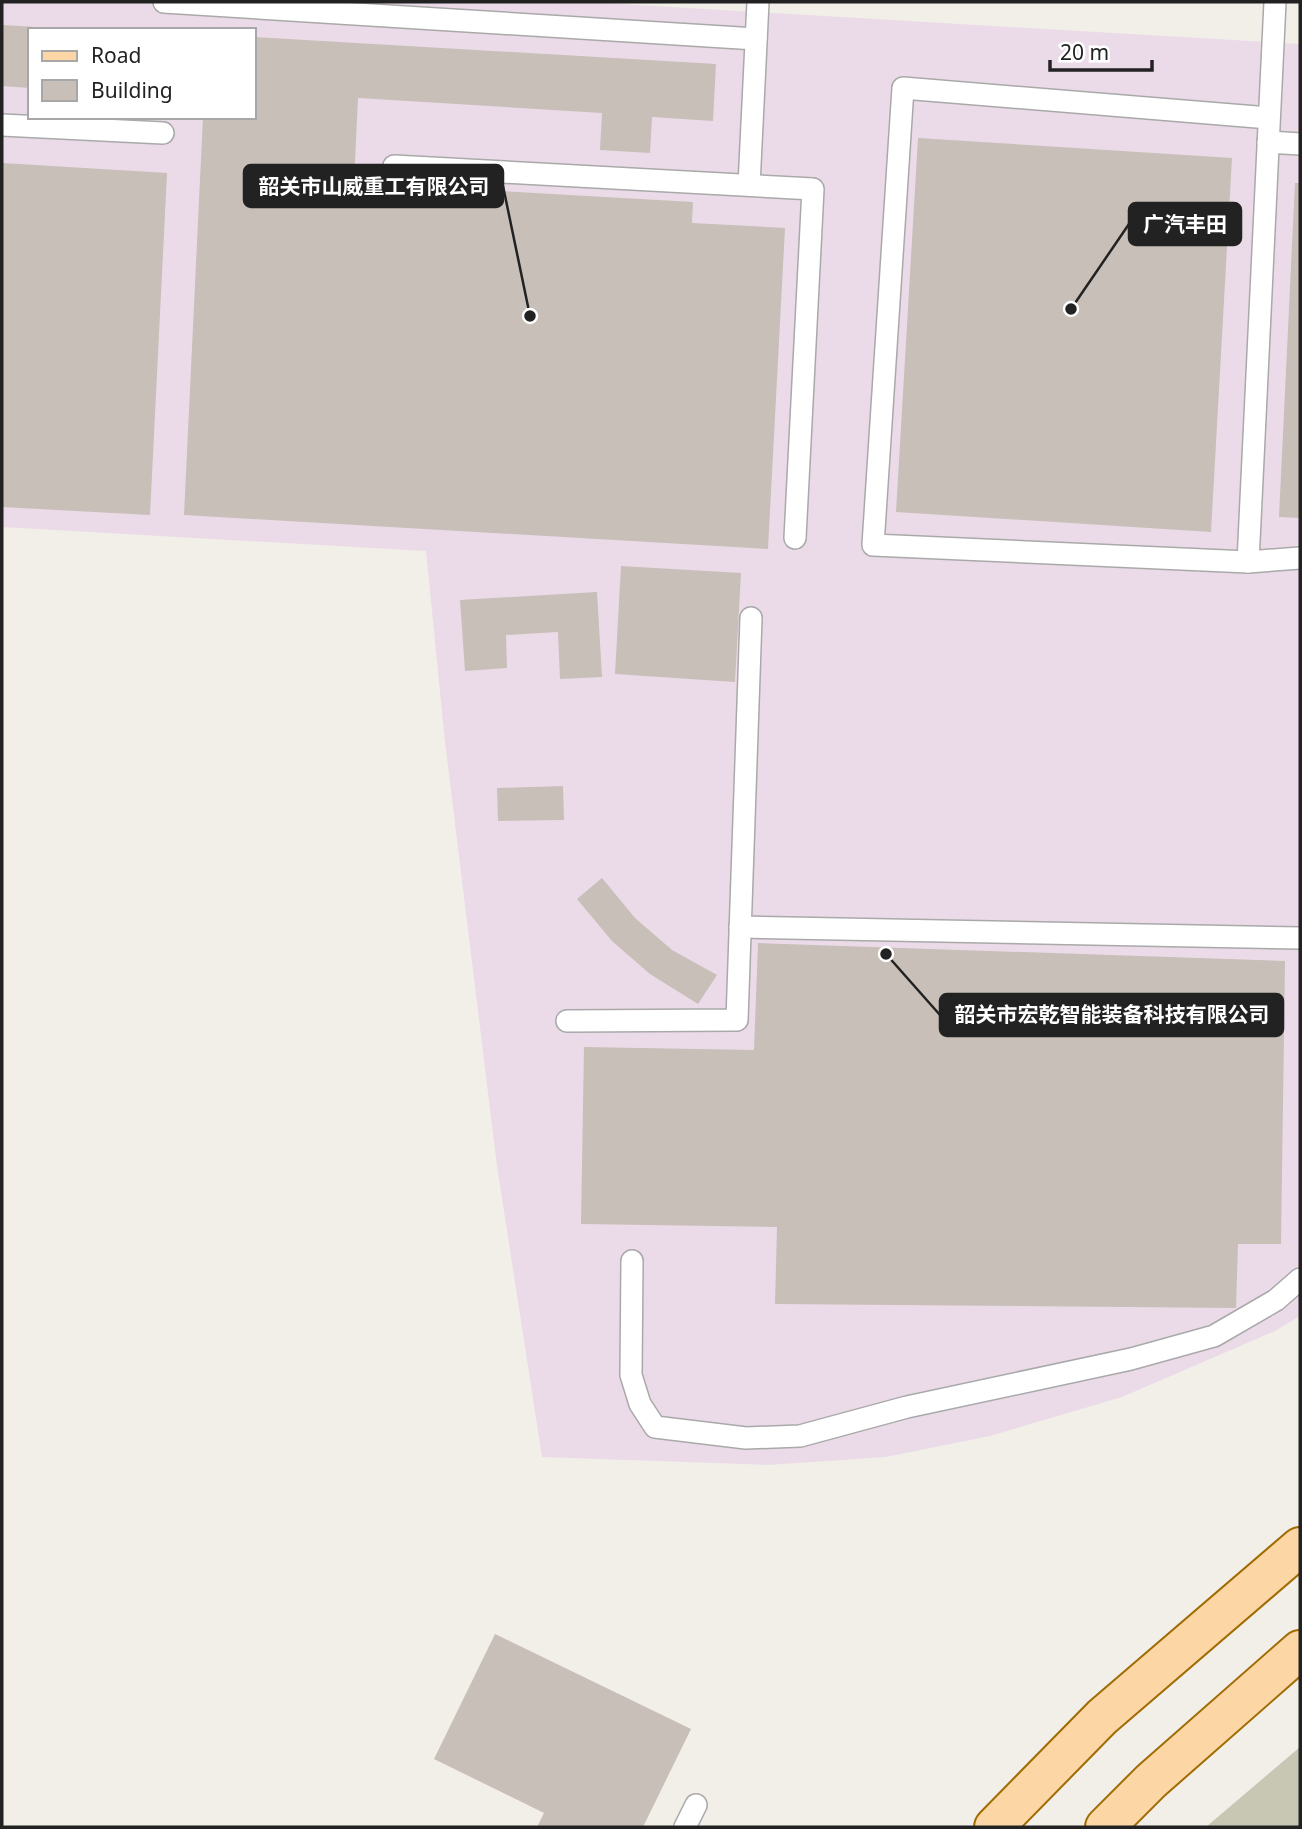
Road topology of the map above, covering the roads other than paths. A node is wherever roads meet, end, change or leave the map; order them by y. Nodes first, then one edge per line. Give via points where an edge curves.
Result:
1 (164, 2) edge
2 (758, 2) edge
3 (1275, 2) edge
4 (756, 39) junction
5 (1269, 118) junction
6 (2, 125) edge
7 (163, 134) dead end
8 (1268, 142) junction
9 (1300, 144) edge
10 (394, 166) dead end
11 (749, 185) junction
12 (795, 538) dead end
13 (1300, 558) edge
14 (1248, 562) junction
15 (751, 618) dead end
16 (740, 927) junction
17 (1300, 938) edge
18 (567, 1021) dead end
19 (632, 1261) dead end
20 (1300, 1279) edge
21 (1300, 1547) edge
22 (1300, 1650) edge
23 (696, 1805) dead end
24 (685, 1827) edge
25 (994, 1827) edge
26 (1105, 1827) edge

1 - 4 lane
2 - 4 lane
3 - 5 lane
4 - 11 lane
5 - 8 lane
5 - 14 lane via 903,88 873,545
6 - 7 lane
8 - 9 lane
8 - 14 lane
10 - 11 lane
11 - 12 lane via 813,189
13 - 14 lane
15 - 16 lane
16 - 17 lane
16 - 18 lane via 737,1020
19 - 20 lane via 631,1375 640,1404 655,1427 746,1438 800,1436 1214,1336 1276,1300
21 - 25 main road via 1102,1717
22 - 26 main road
23 - 24 lane

